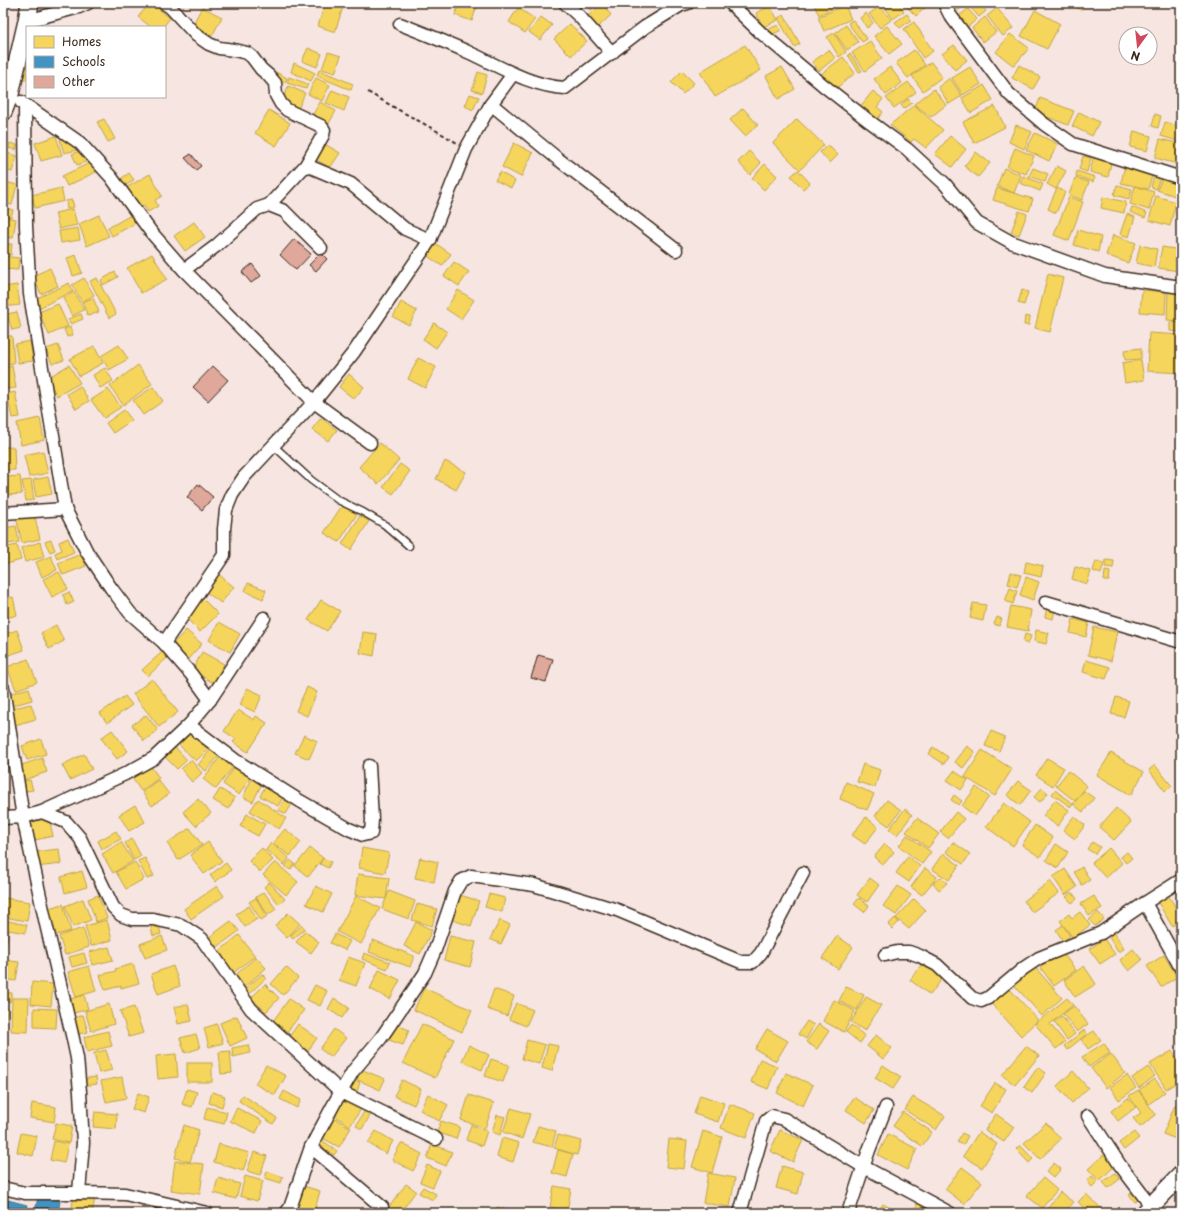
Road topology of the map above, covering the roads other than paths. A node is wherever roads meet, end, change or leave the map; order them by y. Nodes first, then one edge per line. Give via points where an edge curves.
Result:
1 (30, 3) edge
2 (88, 3) edge
3 (164, 3) edge
4 (565, 3) edge
5 (688, 3) edge
6 (730, 3) edge
7 (944, 3) edge
8 (27, 21) junction
9 (400, 24) dead end
10 (612, 53) junction
11 (513, 74) junction
12 (10, 94) junction
13 (491, 104) junction
14 (25, 105) junction
15 (3, 112) edge
16 (306, 165) junction
17 (1181, 178) edge
18 (269, 205) junction
19 (430, 240) junction
20 (321, 248) dead end
21 (676, 250) dead end
22 (184, 270) junction
23 (1181, 288) edge
24 (314, 402) junction
25 (370, 443) dead end
26 (274, 446) junction
27 (65, 509) junction
28 (3, 513) edge
29 (409, 546) dead end
30 (1046, 602) dead end
31 (264, 618) dead end
32 (1181, 642) edge
33 (164, 643) junction
34 (3, 688) edge
35 (210, 700) junction
36 (189, 725) junction
37 (369, 766) dead end
38 (42, 812) junction
39 (23, 817) junction
40 (3, 818) edge
41 (803, 873) dead end
42 (1181, 880) edge
43 (1145, 903) junction
44 (885, 955) dead end
45 (1181, 968) edge
46 (341, 1092) junction
47 (886, 1107) dead end
48 (1088, 1116) dead end
49 (436, 1139) dead end
50 (311, 1147) junction
51 (864, 1167) junction
52 (1181, 1175) edge
53 (3, 1188) edge
54 (80, 1193) junction
55 (382, 1207) dead end
56 (1149, 1209) edge
57 (207, 1213) edge
58 (286, 1213) edge
59 (740, 1213) edge
60 (848, 1213) edge
61 (950, 1213) edge

1 - 8 street
2 - 8 street via 80,8
3 - 16 street via 196,35 209,44 247,53 275,83 276,95 287,110 321,126 324,130 323,135
4 - 10 street
5 - 10 street via 645,27
6 - 23 street via 823,85 907,149 945,184 977,223 1011,242 1106,276
7 - 17 street via 1009,94 1044,124 1074,144
8 - 12 street
9 - 11 street
10 - 11 street via 565,88 553,87
11 - 13 street
12 - 14 street
12 - 15 street
13 - 19 street via 466,149
13 - 21 street
14 - 22 street via 80,143 111,177 151,232
14 - 27 street via 26,226 30,294
16 - 18 street
16 - 19 street via 351,184 405,229
18 - 20 street via 284,211
18 - 22 street via 257,209 216,246
19 - 24 street via 354,352
22 - 24 street
24 - 25 street
24 - 26 street
26 - 29 lane via 311,480 338,500 385,525
26 - 33 street via 232,495 226,510 224,555
27 - 28 street
27 - 33 street via 87,552 111,588 130,613
30 - 32 street
31 - 35 street
33 - 35 street
34 - 39 street
35 - 36 street
36 - 37 street via 235,760 300,802 363,835 371,833
36 - 38 street via 154,758
38 - 39 street
38 - 46 street via 66,822 80,838 113,907 121,915 132,919 153,919 181,925 202,939 250,1009
39 - 40 street
39 - 54 street via 77,1058 83,1143
41 - 46 street via 754,962 742,962 617,910 534,885 471,876 461,881 455,891 425,973 381,1038 353,1071
42 - 43 street
43 - 44 street via 1101,933 1039,958 981,1001 972,998 937,965 920,956 909,952
43 - 45 street
46 - 49 street
46 - 50 street
47 - 51 street
48 - 56 street
50 - 55 street
50 - 58 street
51 - 59 street via 784,1120 772,1116 766,1121
51 - 60 street
51 - 61 street
52 - 56 street
53 - 54 street via 26,1193
54 - 57 street via 124,1194

